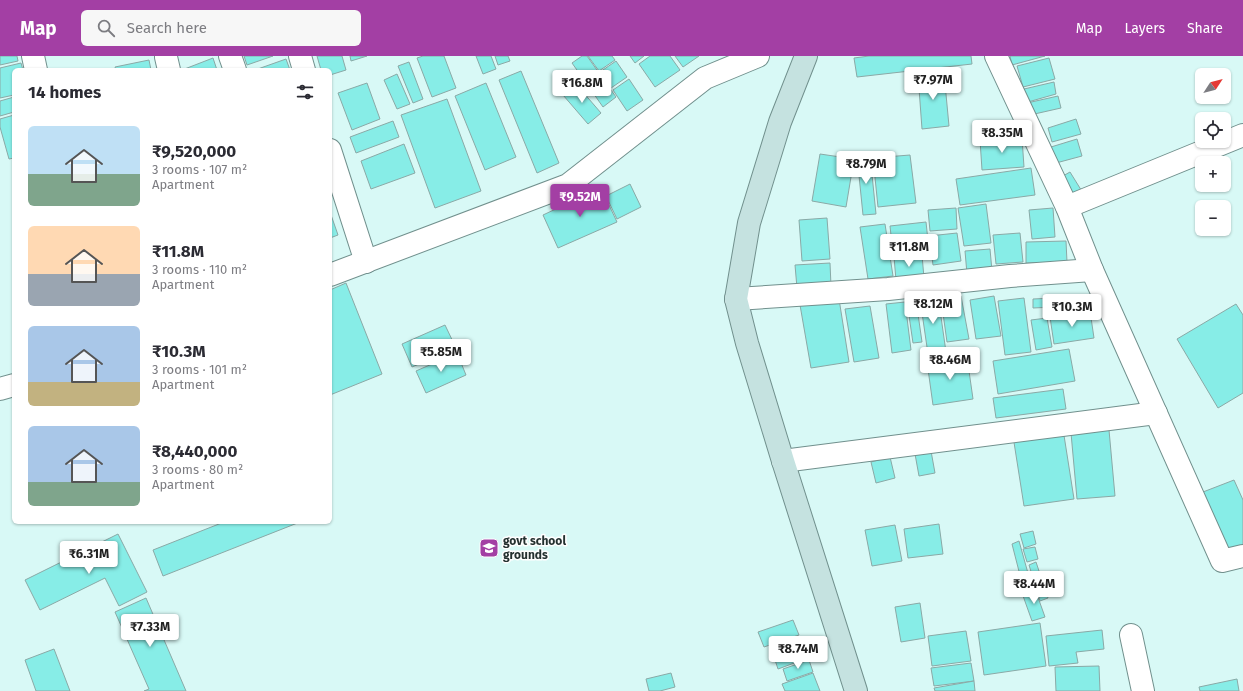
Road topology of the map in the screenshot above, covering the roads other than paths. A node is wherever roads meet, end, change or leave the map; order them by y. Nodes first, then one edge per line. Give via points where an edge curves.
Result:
1 (33, 56) edge
2 (230, 56) edge
3 (300, 56) edge
4 (758, 56) edge
5 (806, 56) edge
6 (996, 56) edge
7 (36, 68) edge
8 (234, 68) edge
9 (303, 68) edge
10 (1243, 135) edge
11 (332, 156) edge
12 (1067, 207) junction
13 (366, 262) junction
14 (1092, 270) junction
15 (332, 274) edge
16 (736, 299) junction
17 (12, 385) edge
18 (0, 389) edge
19 (1156, 413) junction
20 (783, 461) junction
21 (1243, 556) edge
22 (1131, 636) dead end
23 (856, 691) edge
24 (1142, 691) edge

1 - 7 street
2 - 8 street
3 - 9 street
4 - 13 street via 705,78 568,185
5 - 16 main road via 780,122 749,223
6 - 12 street
10 - 12 street
11 - 13 street
12 - 14 street
13 - 15 street
14 - 16 street via 888,289
14 - 19 street
16 - 20 main road
17 - 18 street
19 - 20 street
19 - 21 street via 1222,561
20 - 23 main road
22 - 24 street

